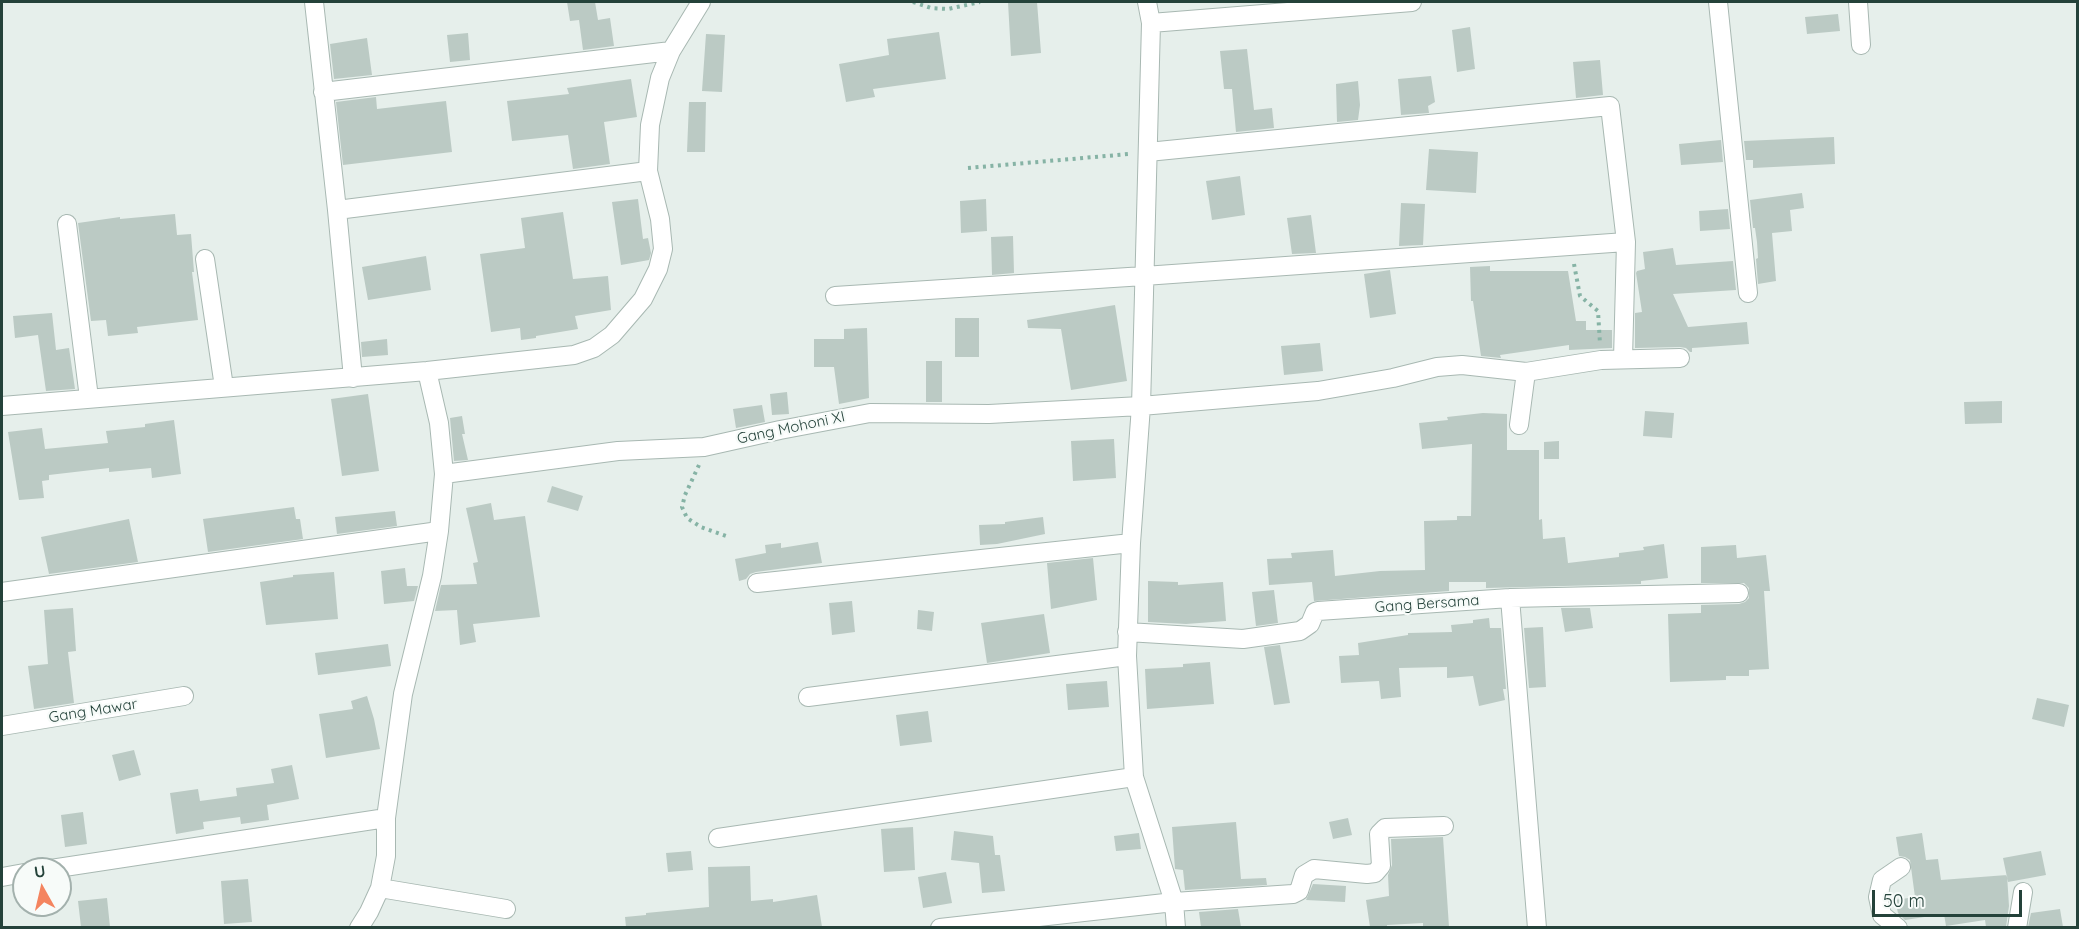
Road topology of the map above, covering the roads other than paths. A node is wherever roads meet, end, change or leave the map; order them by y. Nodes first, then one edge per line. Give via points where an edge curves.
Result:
1 (314, 2) edge
2 (701, 2) edge
3 (1148, 2) edge
4 (1412, 2) edge
5 (1718, 2) edge
6 (1857, 2) edge
7 (1150, 23) junction
8 (1861, 45) dead end
9 (671, 51) junction
10 (323, 92) junction
11 (1148, 152) junction
12 (648, 171) junction
13 (338, 210) junction
14 (67, 224) dead end
15 (1626, 242) junction
16 (205, 259) dead end
17 (1144, 276) junction
18 (1748, 293) dead end
19 (835, 296) dead end
20 (1680, 358) dead end
21 (1623, 359) junction
22 (427, 371) junction
23 (1526, 372) junction
24 (353, 378) junction
25 (224, 387) junction
26 (89, 398) junction
27 (2, 406) edge
28 (1141, 406) junction
29 (1519, 425) dead end
30 (444, 474) junction
31 (439, 531) junction
32 (1131, 543) junction
33 (757, 584) dead end
34 (2, 592) edge
35 (1739, 593) dead end
36 (1510, 598) junction
37 (1127, 632) junction
38 (1127, 656) junction
39 (184, 696) dead end
40 (808, 697) dead end
41 (2, 726) edge
42 (1134, 777) junction
43 (386, 818) junction
44 (1444, 826) dead end
45 (718, 838) dead end
46 (72, 866) edge
47 (1901, 867) dead end
48 (380, 888) junction
49 (2023, 892) dead end
50 (1174, 902) junction
51 (506, 909) dead end
52 (360, 927) edge
53 (940, 927) edge
54 (1176, 927) edge
55 (1537, 927) edge
56 (1898, 927) edge
57 (2018, 927) edge

1 - 10 street
2 - 9 street
3 - 7 street
4 - 7 street
5 - 18 street
6 - 8 street
7 - 11 street
9 - 10 street
9 - 12 street via 654,97
10 - 13 street
11 - 15 street via 1610,106
11 - 17 street
12 - 13 street
12 - 22 street via 663,249 643,299 612,335 594,348 574,355
13 - 24 street
14 - 26 street
15 - 17 street
15 - 21 street
16 - 25 street
17 - 19 street
17 - 28 street
20 - 21 street, Gang Mohoni XI
21 - 23 street, Gang Mohoni XI
22 - 24 street
22 - 30 street via 439,423
23 - 28 street, Gang Mohoni XI via 1462,365 1437,367 1318,391
23 - 29 street
24 - 25 street
25 - 26 street
26 - 27 street
28 - 30 street, Gang Mohoni XI via 989,414 870,413 704,447 618,451
28 - 32 street
30 - 31 street
31 - 34 street
31 - 43 street via 428,595 403,694
32 - 33 street
32 - 37 street
35 - 36 street, Gang Bersama
36 - 37 street, Gang Bersama via 1316,612 1300,632 1243,639
36 - 55 street
37 - 38 street
38 - 40 street
38 - 42 street
39 - 41 street, Gang Mawar
42 - 45 street
42 - 50 street
43 - 46 street
43 - 48 street via 386,856
44 - 50 street via 1396,826 1381,830 1381,866 1371,874 1314,869 1304,875 1299,891 1293,894
47 - 56 street via 1882,880 1878,897 1882,915
48 - 51 street
48 - 52 street
49 - 57 street
50 - 53 street
50 - 54 street

